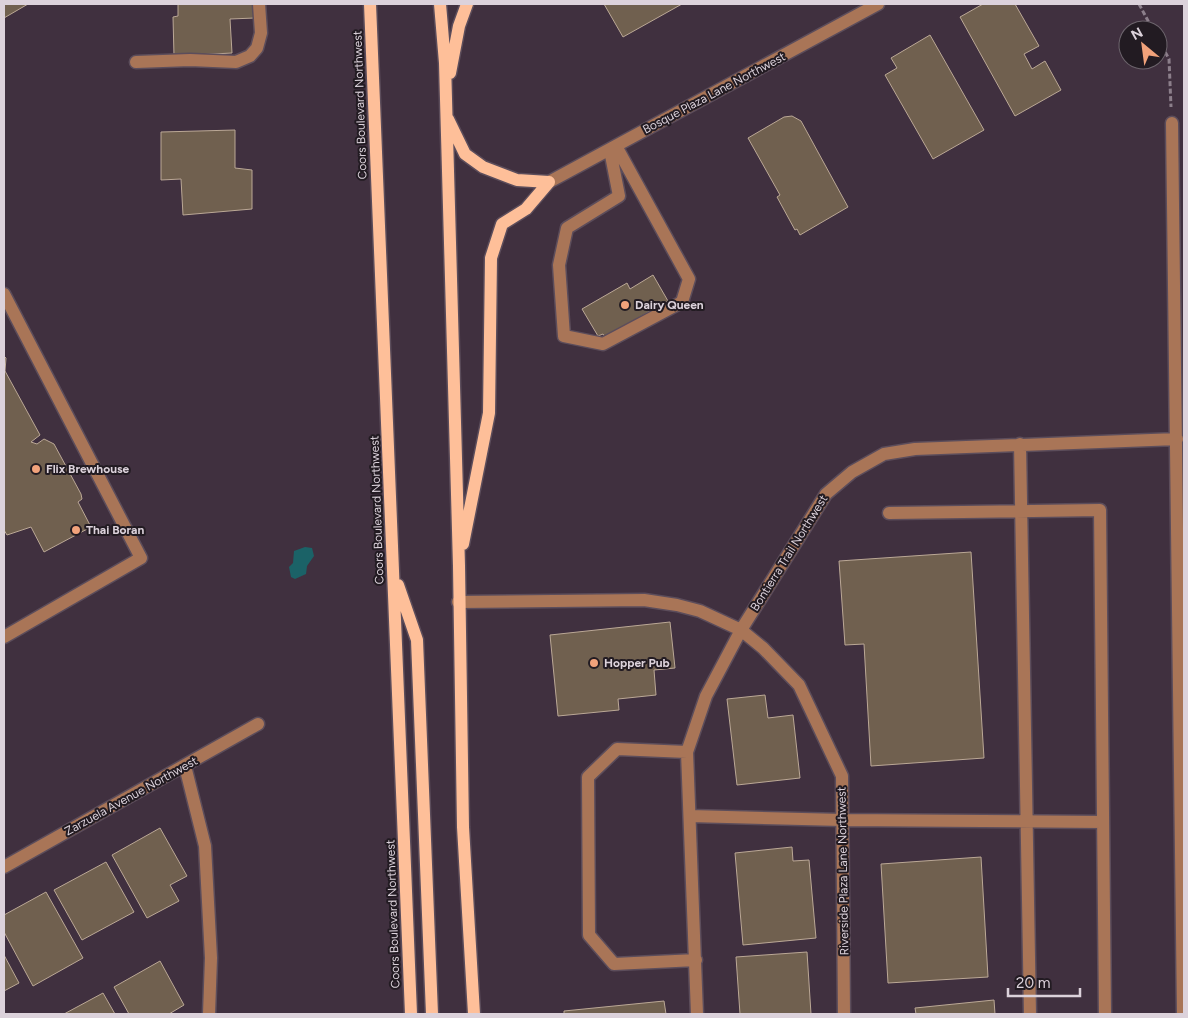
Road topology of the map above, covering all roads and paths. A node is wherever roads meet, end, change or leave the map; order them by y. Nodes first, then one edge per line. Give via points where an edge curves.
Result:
1 (259, 4) edge
2 (370, 4) edge
3 (440, 4) edge
4 (467, 4) edge
5 (878, 4) edge
6 (1139, 4) edge
7 (1148, 20) edge
8 (1168, 57) edge
9 (136, 62) dead end
10 (445, 97) junction
11 (445, 115) junction
12 (1172, 123) joint
13 (613, 148) junction
14 (549, 182) junction
15 (4, 294) edge
16 (1177, 439) junction
17 (1020, 444) junction
18 (1021, 511) junction
19 (889, 513) dead end
20 (459, 566) junction
21 (393, 571) junction
22 (458, 602) junction
23 (741, 630) junction
24 (4, 637) edge
25 (258, 724) dead end
26 (687, 752) junction
27 (185, 766) junction
28 (690, 816) junction
29 (842, 820) junction
30 (1027, 821) junction
31 (1103, 822) junction
32 (4, 868) edge
33 (696, 960) junction
34 (1184, 962) edge
35 (473, 998) junction
36 (209, 1014) edge
37 (411, 1014) edge
38 (432, 1014) edge
39 (474, 1014) edge
40 (480, 1014) edge
41 (697, 1014) edge
42 (844, 1014) edge
43 (1030, 1014) edge
44 (1105, 1014) edge
45 (1183, 1014) edge

1 - 9 street via 261,33 257,48 250,56 236,62
2 - 21 main road, Coors Boulevard Northwest
3 - 10 main road
4 - 10 main road via 459,26
5 - 13 street, Bosque Plaza Lane Northwest
6 - 7 path
8 - 12 path
10 - 11 main road
11 - 14 main road via 465,154 484,167 517,180
11 - 20 main road
12 - 16 street
13 - 13 street via 619,196 567,228 559,265 564,336 603,344 682,302 689,278
13 - 14 street, Bosque Plaza Lane Northwest
14 - 20 main road via 526,209 502,224 490,258 489,413
15 - 24 street via 141,558
16 - 17 street, Bontierra Trail Northwest
16 - 34 street
17 - 18 street
17 - 23 street, Bontierra Trail Northwest via 915,448 884,454 852,472 826,494
18 - 19 street
18 - 30 street
18 - 31 street via 1100,510
20 - 22 main road
21 - 37 main road, Coors Boulevard Northwest
21 - 38 main road via 417,640
22 - 23 street, Riverside Plaza Lane Northwest via 644,600 700,611
22 - 35 main road via 463,827
23 - 26 street, Bontierra Trail Northwest via 706,696
23 - 29 street, Riverside Plaza Lane Northwest via 799,685 842,776
25 - 27 street, Zarzuela Avenue Northwest
26 - 28 street
26 - 33 street via 617,749 588,776 589,935 614,964
27 - 32 street, Zarzuela Avenue Northwest
27 - 36 street via 205,846 211,958
28 - 29 street
28 - 33 street
29 - 30 street
29 - 42 street, Riverside Plaza Lane Northwest
30 - 31 street
30 - 43 street
31 - 44 street
33 - 41 street
34 - 45 street
35 - 39 main road
35 - 40 main road

